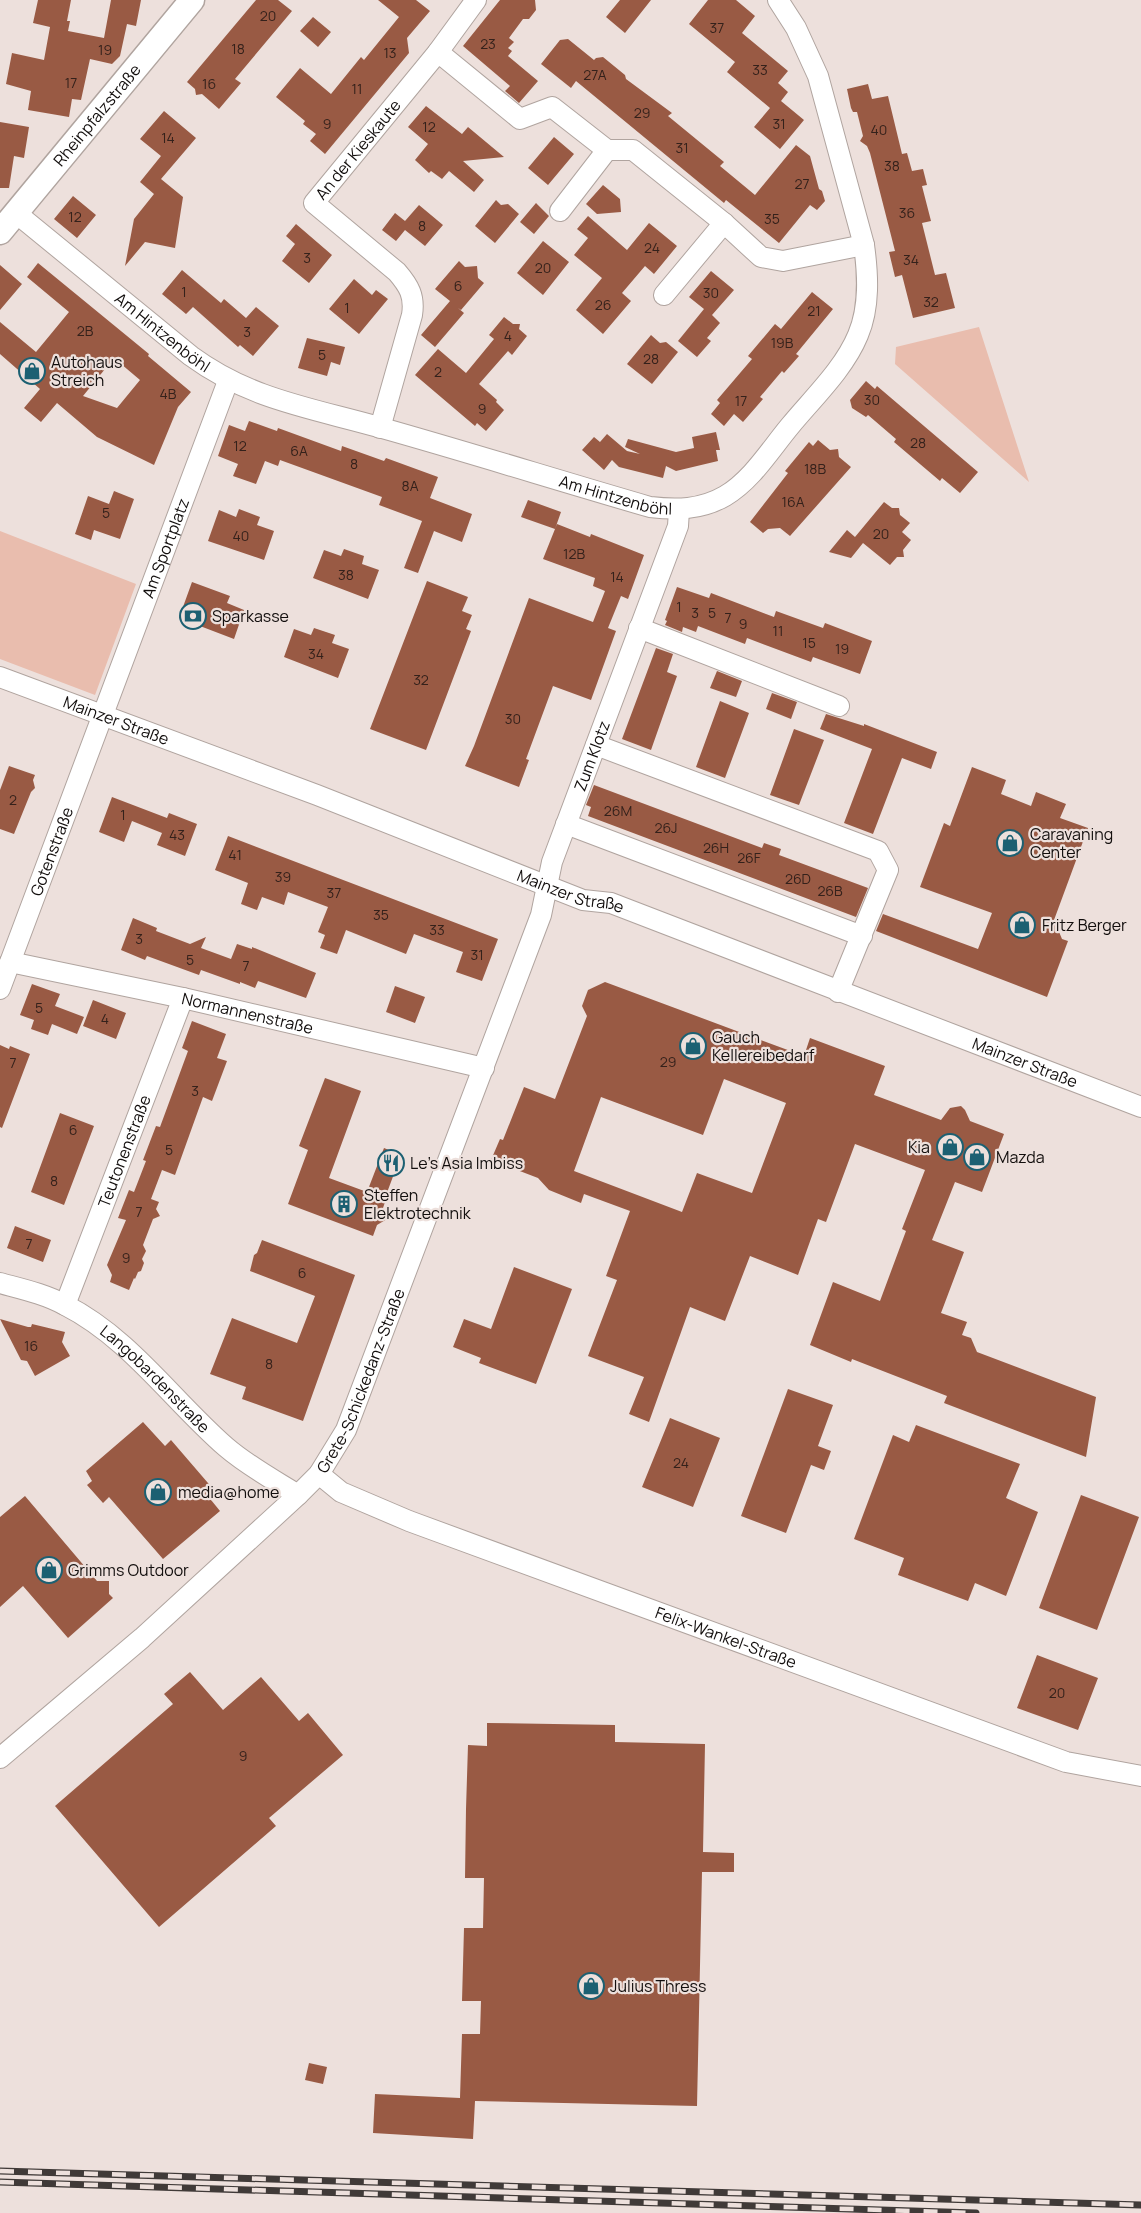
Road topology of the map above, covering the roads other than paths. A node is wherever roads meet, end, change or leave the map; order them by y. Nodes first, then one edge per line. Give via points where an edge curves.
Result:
1 (192, 0) edge
2 (476, 0) edge
3 (778, 0) edge
4 (438, 52) junction
5 (608, 150) junction
6 (560, 211) dead end
7 (16, 213) junction
8 (724, 223) junction
9 (0, 232) edge
10 (864, 245) junction
11 (664, 295) dead end
12 (228, 381) junction
13 (380, 428) junction
14 (679, 510) junction
15 (639, 628) junction
16 (0, 677) edge
17 (839, 706) dead end
18 (103, 715) junction
19 (596, 745) junction
20 (566, 824) junction
21 (549, 887) junction
22 (861, 936) junction
23 (10, 962) junction
24 (0, 989) edge
25 (838, 992) junction
26 (183, 998) junction
27 (484, 1068) junction
28 (1141, 1107) edge
29 (0, 1282) edge
30 (65, 1305) junction
31 (319, 1474) junction
32 (298, 1495) junction
33 (0, 1758) edge
34 (1141, 1776) edge

1 - 7 street, Rheinpfalzstraße
2 - 4 street, An der Kieskaute
3 - 10 street, Am Hintzenböhl via 818,76
4 - 5 street via 520,118 552,107
4 - 13 street, An der Kieskaute via 314,203 397,272 413,297 412,315
5 - 6 street
5 - 8 street via 633,150
7 - 9 street, Rheinpfalzstraße
7 - 12 street, Am Hintzenböhl via 190,356
8 - 10 street via 761,257 783,261
8 - 11 street
10 - 14 street, Am Hintzenböhl via 865,310 858,335 840,364 744,482 724,497
12 - 13 street, Am Hintzenböhl via 270,399
12 - 18 street, Am Sportplatz
13 - 14 street, Am Hintzenböhl via 650,507
14 - 15 street, Zum Klotz via 678,526
15 - 17 street
15 - 19 street, Zum Klotz
16 - 18 street, Mainzer Straße
18 - 21 street, Mainzer Straße
18 - 23 street, Gotenstraße
19 - 20 street, Zum Klotz
19 - 22 street via 878,851 888,870
20 - 21 street, Zum Klotz via 552,862
20 - 22 street
21 - 25 street, Mainzer Straße via 583,900 611,903
21 - 27 street, Grete-Schickedanz-Straße
22 - 25 street
23 - 24 street, Gotenstraße
23 - 26 street, Normannenstraße
25 - 28 street, Mainzer Straße
26 - 27 street, Normannenstraße
26 - 30 street, Teutonenstraße
27 - 31 street, Grete-Schickedanz-Straße via 346,1430
29 - 30 street, Langobardenstraße
30 - 32 street, Langobardenstraße via 128,1348 228,1449
31 - 32 street, Grete-Schickedanz-Straße
31 - 34 street, Felix-Wankel-Straße via 341,1492 429,1528 1066,1762
32 - 33 street, Grete-Schickedanz-Straße via 142,1638

